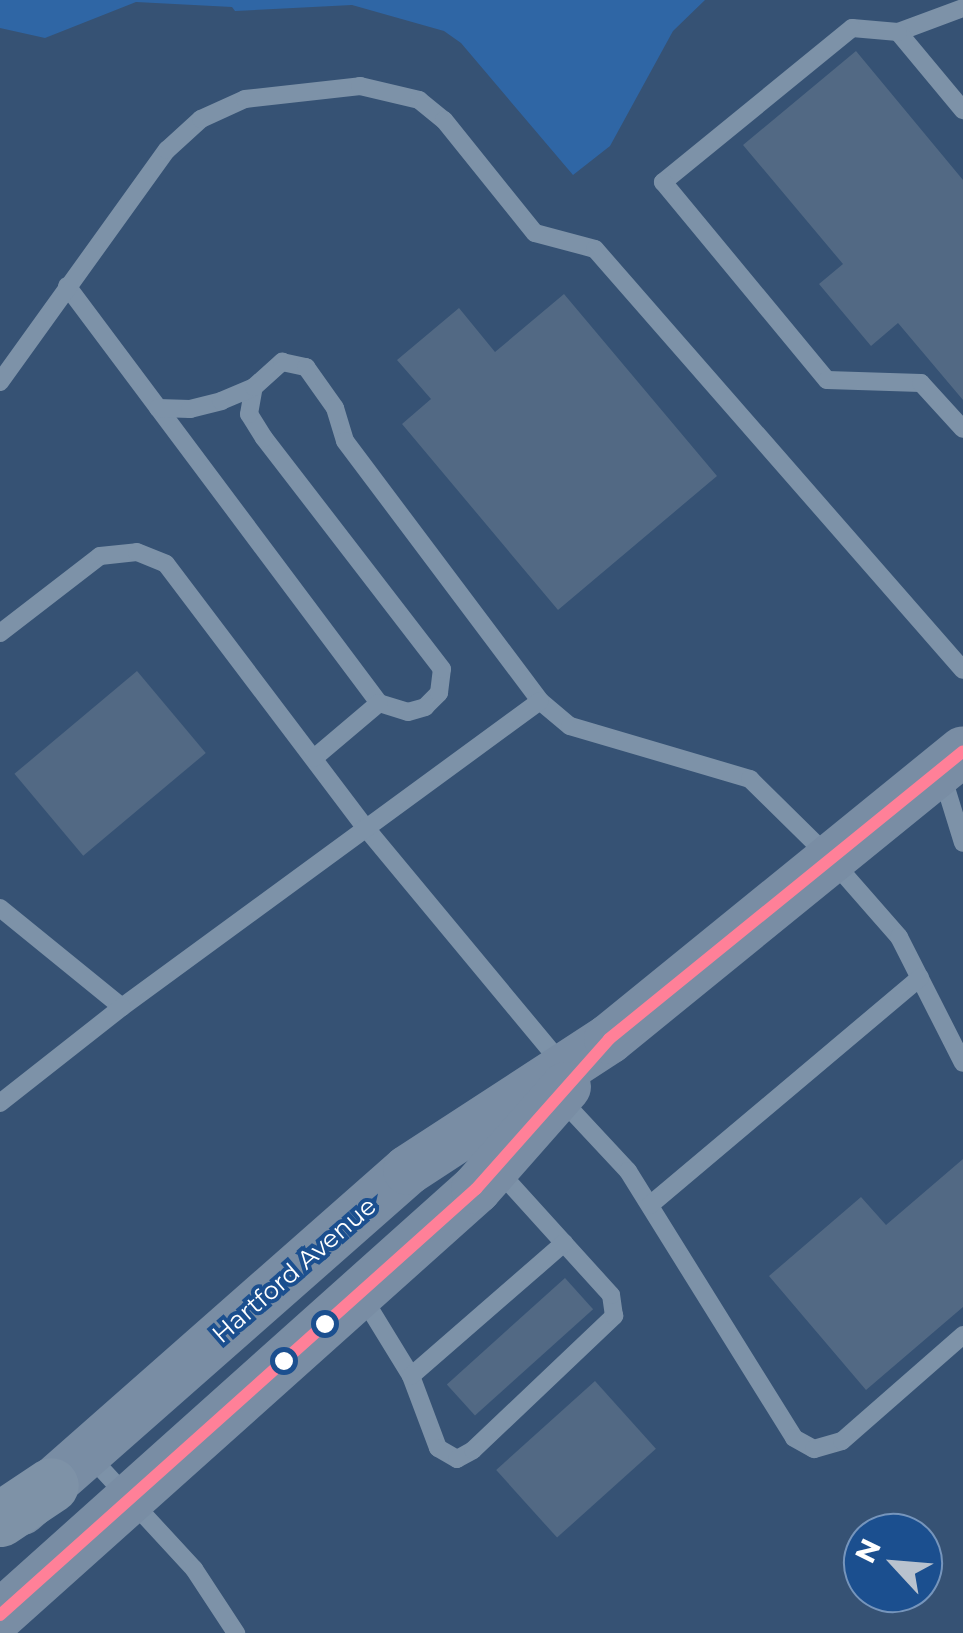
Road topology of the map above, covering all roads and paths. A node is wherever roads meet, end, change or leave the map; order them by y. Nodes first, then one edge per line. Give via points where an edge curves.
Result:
1 (963, 8) edge
2 (898, 32) junction
3 (963, 110) edge
4 (67, 286) junction
5 (0, 382) edge
6 (254, 387) junction
7 (158, 408) junction
8 (963, 429) edge
9 (0, 633) edge
10 (963, 670) edge
11 (540, 701) junction
12 (379, 703) junction
13 (314, 758) junction
14 (952, 760) edge
15 (365, 827) junction
16 (963, 843) edge
17 (829, 856) junction
18 (0, 908) edge
19 (920, 978) junction
20 (122, 1007) junction
21 (963, 1063) edge
22 (561, 1082) junction
23 (0, 1103) edge
24 (495, 1167) junction
25 (650, 1205) junction
26 (564, 1243) junction
27 (359, 1291) junction
28 (963, 1335) edge
29 (411, 1376) junction
30 (69, 1469) junction
31 (128, 1498) junction
32 (0, 1519) edge
33 (0, 1530) edge
34 (0, 1615) edge
35 (236, 1633) edge

1 - 2 lane
2 - 3 lane
2 - 8 lane via 852,28 662,182 827,380 922,382
4 - 5 lane
4 - 7 lane
4 - 10 lane via 166,150 201,119 246,98 360,86 419,100 444,120 535,232 595,249
6 - 7 lane via 190,409
6 - 11 lane via 282,362 306,367 335,408 345,442
6 - 12 lane via 249,414 264,438 442,669 439,693 425,707 408,712
7 - 12 lane
9 - 13 lane via 100,556 137,552 166,564
11 - 15 lane
11 - 17 lane via 570,726 750,779
12 - 13 lane
13 - 15 lane
14 - 16 lane
14 - 17 main road, Hartford Avenue
15 - 20 lane
15 - 22 lane
17 - 19 lane via 899,937
17 - 22 main road, Hartford Avenue
18 - 20 lane
19 - 21 lane
19 - 25 lane
20 - 23 lane
22 - 24 main road, Hartford Avenue
22 - 25 lane
22 - 30 main road, Hartford Avenue via 408,1170
24 - 26 lane
24 - 27 main road, Hartford Avenue
25 - 28 lane via 794,1438 814,1449 842,1441
26 - 29 lane
26 - 29 lane via 611,1295 614,1316 473,1450 457,1459 438,1448
27 - 29 lane
27 - 31 main road, Hartford Avenue
30 - 31 lane
30 - 32 highway
30 - 33 main road, Hartford Avenue
31 - 34 main road, Hartford Avenue
31 - 35 lane via 194,1568

